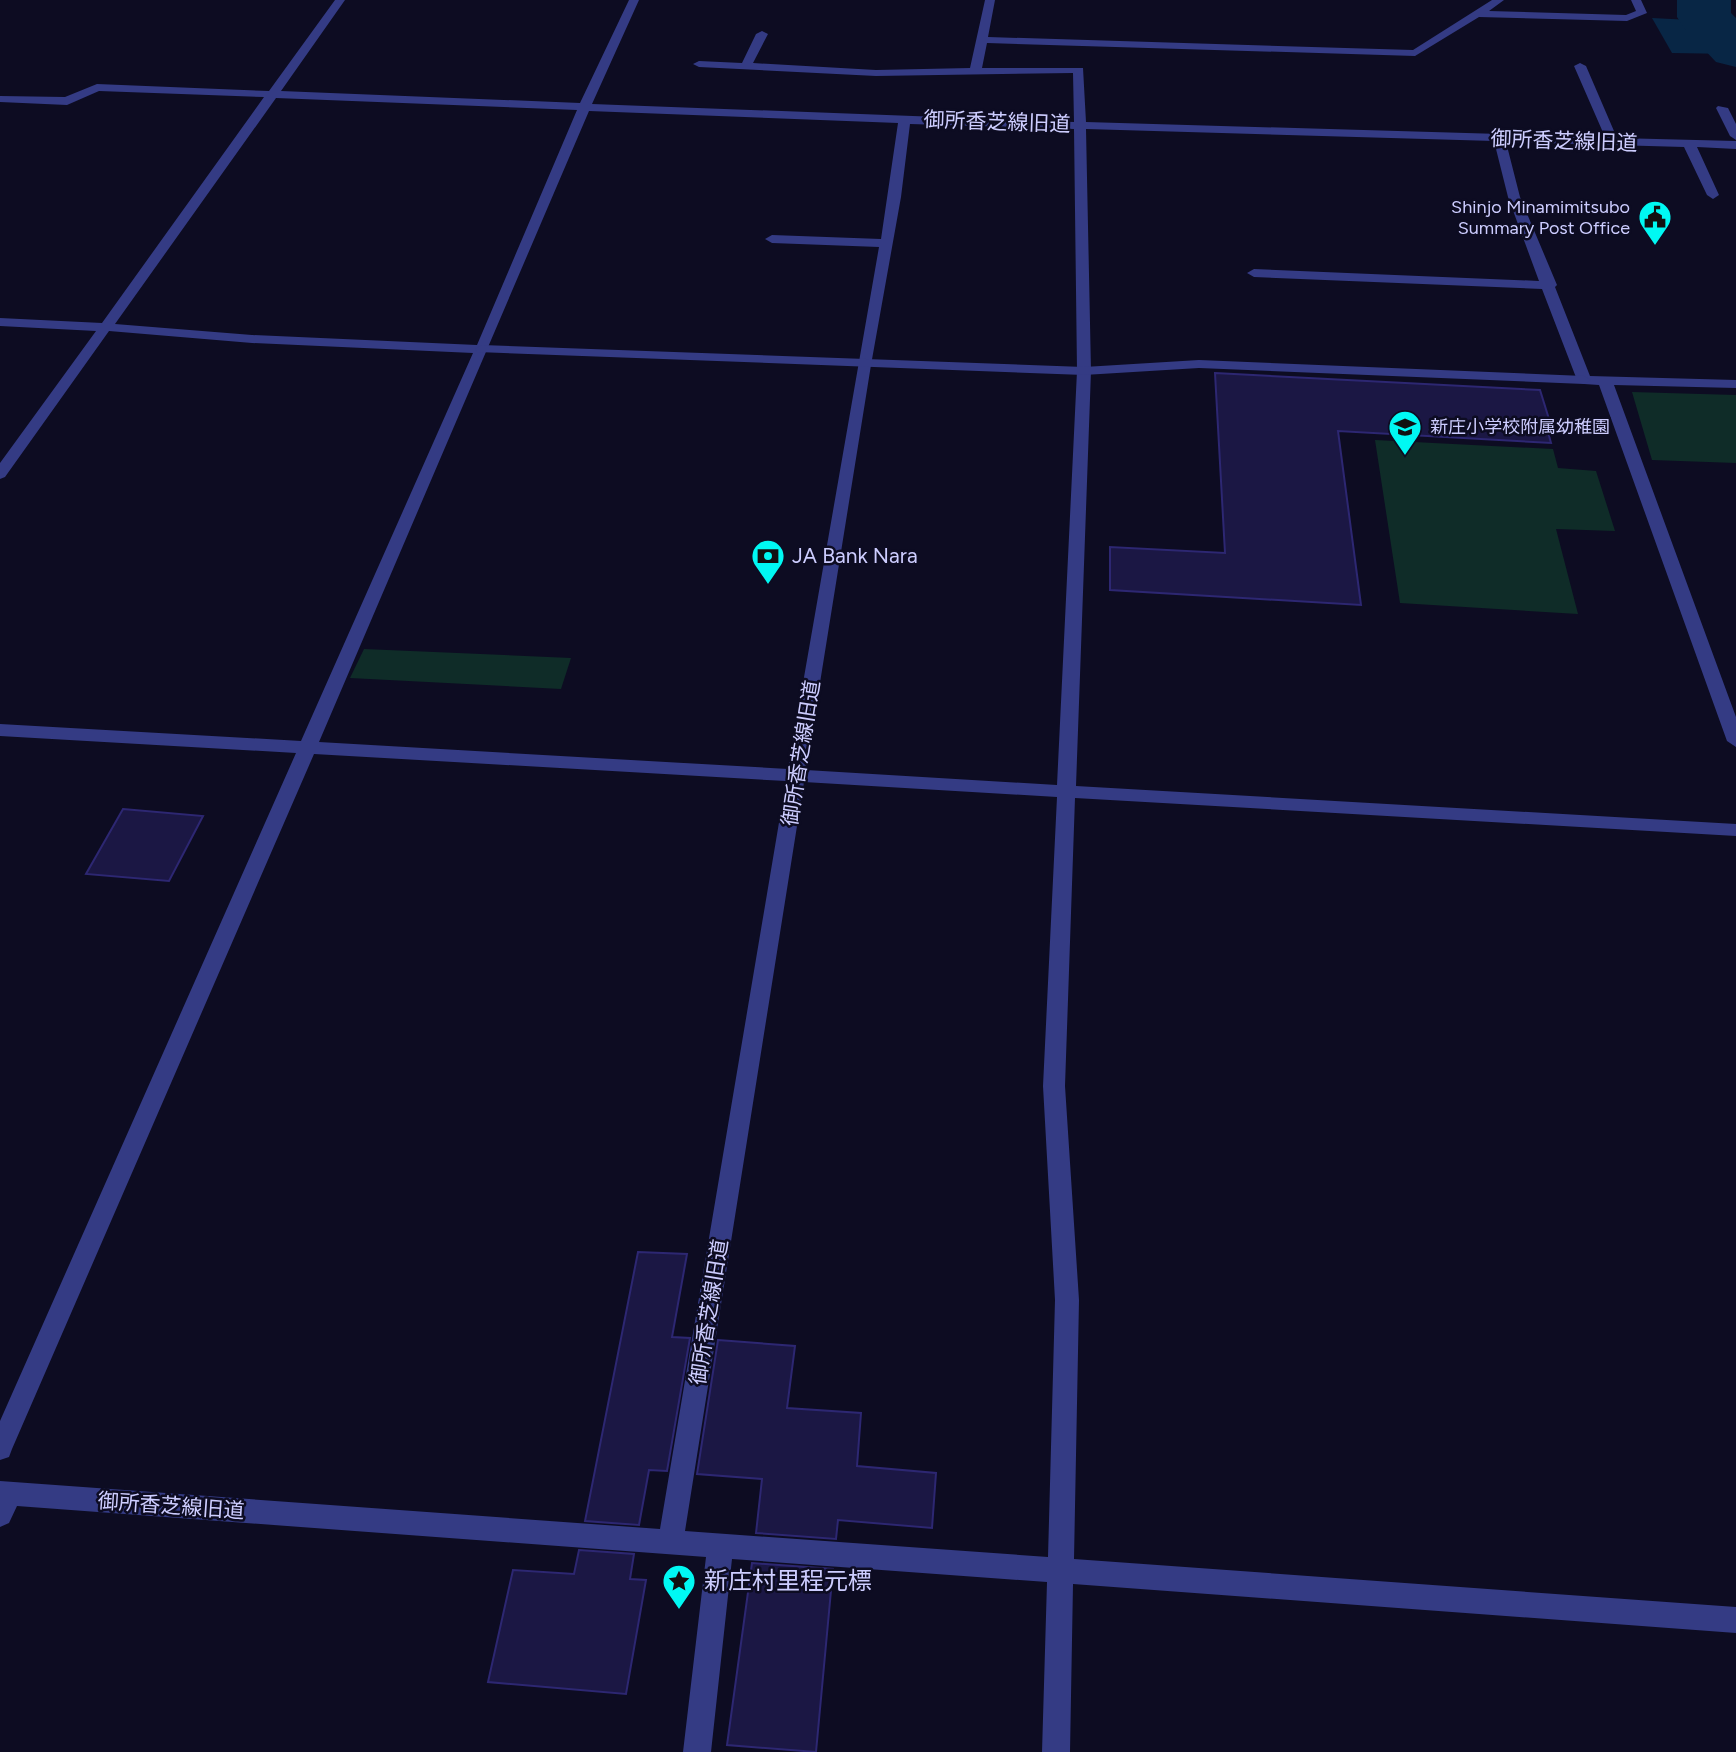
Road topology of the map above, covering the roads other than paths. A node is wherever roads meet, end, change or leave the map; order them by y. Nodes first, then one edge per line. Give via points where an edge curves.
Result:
1 (340, 0) edge
2 (634, 0) edge
3 (990, 0) edge
4 (1499, 0) edge
5 (1636, 0) edge
6 (1477, 14) junction
7 (762, 34) dead end
8 (982, 40) junction
9 (699, 64) dead end
10 (746, 66) junction
11 (1580, 66) dead end
12 (975, 72) junction
13 (272, 94) junction
14 (0, 99) edge
15 (584, 108) junction
16 (1722, 108) dead end
17 (904, 120) junction
18 (1082, 125) junction
19 (1736, 136) edge
20 (1499, 138) junction
21 (1613, 142) junction
22 (1689, 144) junction
23 (1736, 145) edge
24 (1713, 195) dead end
25 (772, 239) dead end
26 (886, 243) junction
27 (1254, 273) dead end
28 (1550, 285) junction
29 (0, 321) edge
30 (106, 327) junction
31 (482, 349) junction
32 (864, 365) junction
33 (1084, 371) junction
34 (1584, 380) junction
35 (1605, 381) junction
36 (1736, 384) edge
37 (0, 474) edge
38 (0, 730) edge
39 (1736, 741) edge
40 (305, 748) junction
41 (797, 774) junction
42 (1068, 790) junction
43 (1736, 830) edge
44 (0, 1449) edge
45 (3, 1501) edge
46 (670, 1544) junction
47 (720, 1547) junction
48 (1061, 1570) junction
49 (1736, 1620) edge
50 (698, 1752) edge
51 (1056, 1752) edge

1 - 13 street
2 - 15 street
3 - 8 street
4 - 6 street
5 - 6 street via 1642,13 1627,18
6 - 8 street via 1415,53
7 - 10 street
8 - 12 street
9 - 10 street
10 - 12 street via 876,73
11 - 21 street
12 - 18 street via 1079,70
13 - 14 street via 97,87 67,101
13 - 15 street
13 - 30 street
15 - 17 street
15 - 31 street
16 - 19 street
17 - 18 street, 御所香芝線旧道
17 - 26 street, 御所香芝線旧道
18 - 20 street, 御所香芝線旧道
18 - 33 street
20 - 21 street, 御所香芝線旧道
20 - 28 street via 1514,197
21 - 22 street, 御所香芝線旧道
22 - 23 street, 御所香芝線旧道
22 - 24 street
25 - 26 street
26 - 32 street, 御所香芝線旧道
27 - 28 street
28 - 34 street
29 - 30 street
30 - 31 street
30 - 37 street
31 - 32 street
31 - 40 street
32 - 33 street
32 - 41 street, 御所香芝線旧道
33 - 34 street via 1199,364
33 - 42 street
34 - 35 street
35 - 36 street
35 - 39 street
38 - 40 street
40 - 41 street
40 - 44 street
41 - 42 street
41 - 46 street, 御所香芝線旧道
42 - 43 street
42 - 48 street via 1054,1086 1067,1300
45 - 46 street, 御所香芝線旧道
46 - 47 street
47 - 48 street
47 - 50 street
48 - 49 street
48 - 51 street

